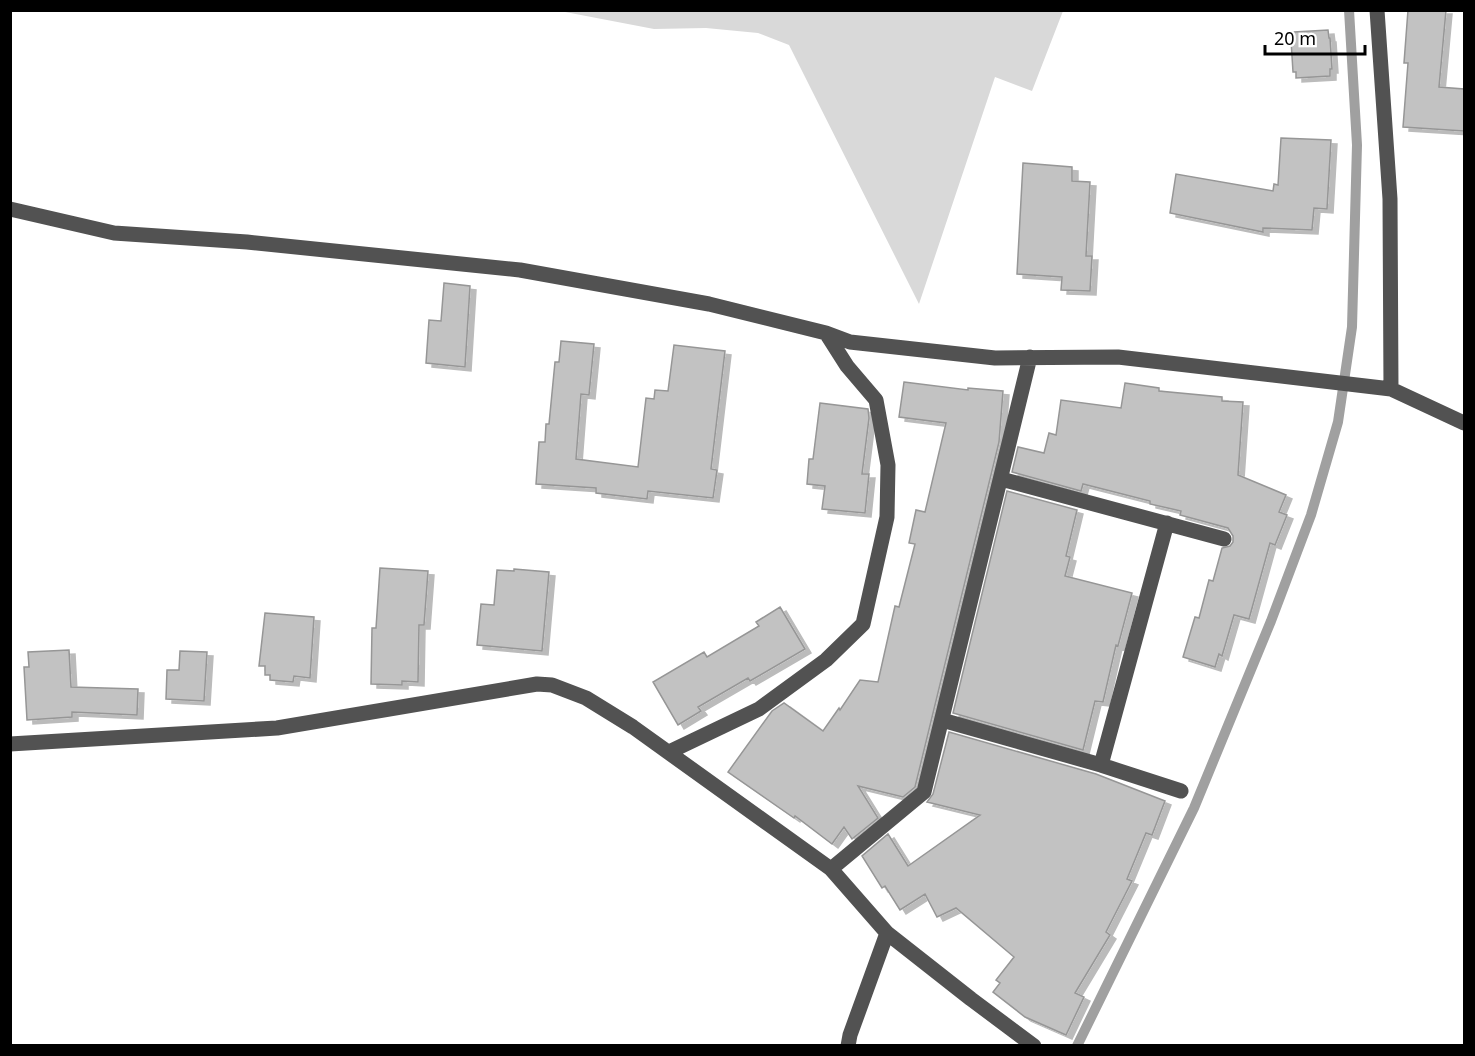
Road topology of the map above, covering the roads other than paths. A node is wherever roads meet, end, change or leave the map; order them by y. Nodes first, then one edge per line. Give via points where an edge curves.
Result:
1 (1377, 10) edge
2 (10, 209) edge
3 (826, 333) junction
4 (1030, 357) junction
5 (1390, 389) junction
6 (1464, 423) edge
7 (1001, 479) junction
8 (1167, 523) junction
9 (1224, 538) dead end
10 (942, 720) junction
11 (10, 744) edge
12 (669, 752) junction
13 (1101, 765) junction
14 (1181, 791) dead end
15 (831, 869) junction
16 (887, 933) junction
17 (848, 1046) edge
18 (1034, 1046) edge

1 - 5 street via 1390,199
2 - 3 street via 114,232 520,270 709,304
3 - 4 street via 850,342 995,358
3 - 12 street via 876,400 888,465 887,517 863,624 826,660 759,709
4 - 5 street via 1118,357
4 - 7 street
5 - 6 street
7 - 8 street
7 - 10 street
8 - 9 street
8 - 13 street
10 - 13 street
10 - 15 street via 924,792
11 - 12 street via 277,728 537,684 552,685 586,698
12 - 15 street
13 - 14 street
15 - 16 street
16 - 17 street
16 - 18 street

